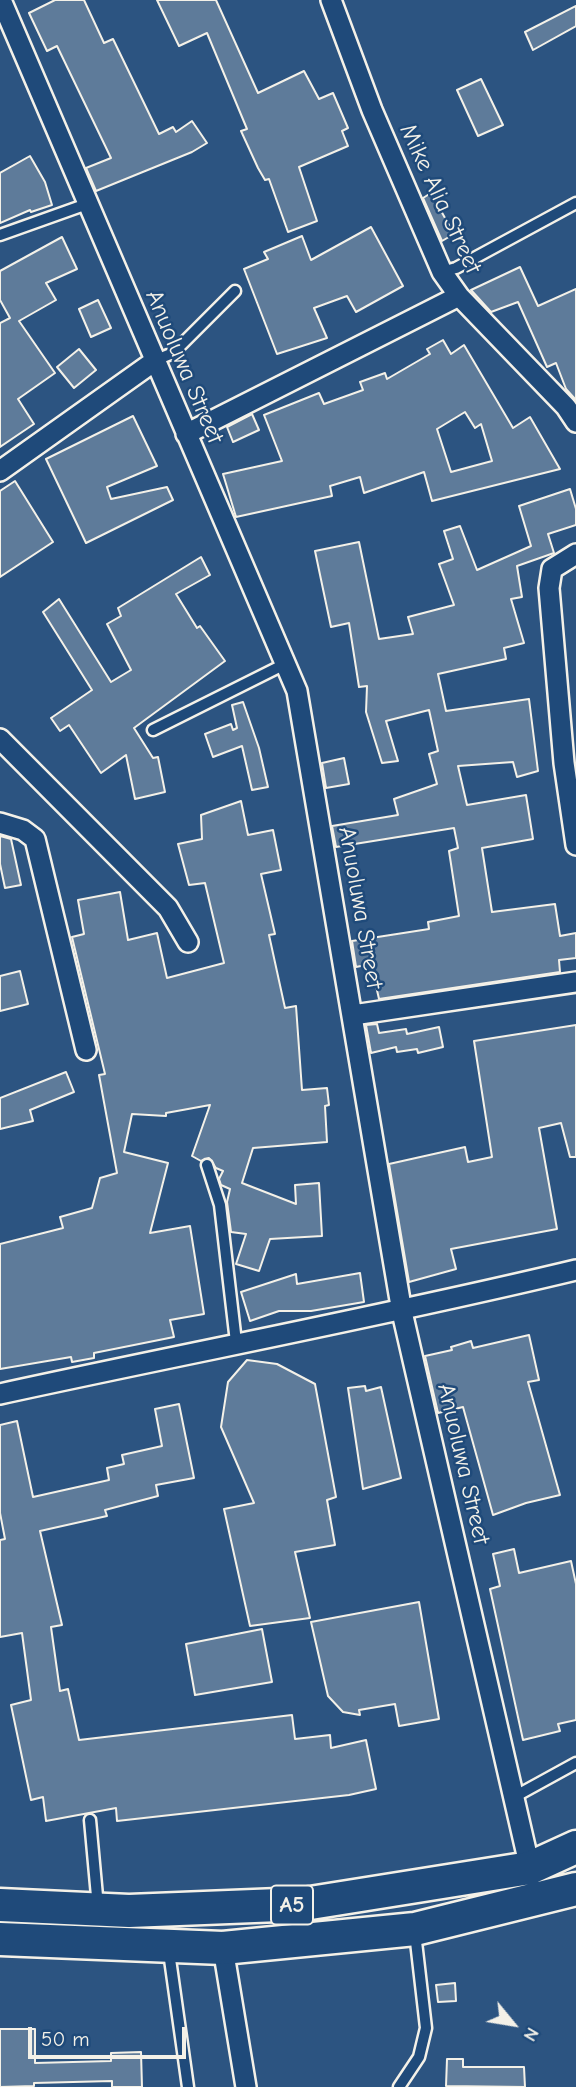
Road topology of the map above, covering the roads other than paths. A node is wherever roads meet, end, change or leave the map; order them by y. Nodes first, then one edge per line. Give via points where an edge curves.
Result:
1 (1, 0) edge
2 (331, 0) edge
3 (576, 203) edge
4 (87, 204) junction
5 (0, 235) edge
6 (442, 272) junction
7 (235, 291) dead end
8 (459, 296) junction
9 (156, 360) junction
10 (576, 422) edge
11 (186, 434) junction
12 (0, 471) edge
13 (576, 554) edge
14 (285, 664) junction
15 (153, 730) dead end
16 (0, 739) edge
17 (0, 823) edge
18 (576, 845) edge
19 (188, 942) dead end
20 (576, 982) edge
21 (354, 1015) junction
22 (86, 1050) dead end
23 (208, 1165) dead end
24 (576, 1270) edge
25 (402, 1312) junction
26 (236, 1342) junction
27 (0, 1394) edge
28 (576, 1763) edge
29 (514, 1797) junction
30 (90, 1820) dead end
31 (576, 1847) edge
32 (530, 1868) junction
33 (576, 1890) edge
34 (0, 1905) edge
35 (98, 1909) junction
36 (415, 1929) junction
37 (0, 1939) edge
38 (168, 1948) junction
39 (223, 1948) junction
40 (188, 2087) edge
41 (246, 2087) edge
42 (399, 2087) edge

1 - 4 street, Anuoluwa Street
2 - 6 street, Mike Alia Street via 372,110
3 - 6 lane
4 - 5 lane
4 - 9 street, Anuoluwa Street
6 - 8 street, Mike Alia Street
7 - 9 lane via 173,353
8 - 10 street, Mike Alia Street
8 - 11 street
9 - 11 street, Anuoluwa Street
9 - 12 street
11 - 14 street, Anuoluwa Street
13 - 18 street via 552,569 549,588
14 - 15 lane
14 - 21 street, Anuoluwa Street via 298,691
16 - 19 street via 168,908
17 - 22 street via 35,839
20 - 21 street
21 - 25 street, Anuoluwa Street
23 - 26 lane via 220,1205
24 - 25 street
25 - 26 street
25 - 29 street, Anuoluwa Street
26 - 27 street
28 - 29 lane
29 - 32 street, Anuoluwa Street
30 - 35 lane
31 - 32 highway, A5
32 - 35 highway, A5 via 304,1904
33 - 36 highway, A5
34 - 35 highway, A5
36 - 39 highway, A5
36 - 42 lane via 426,2028 419,2057
37 - 38 highway, A5
38 - 39 highway, A5
38 - 40 lane
39 - 41 street

